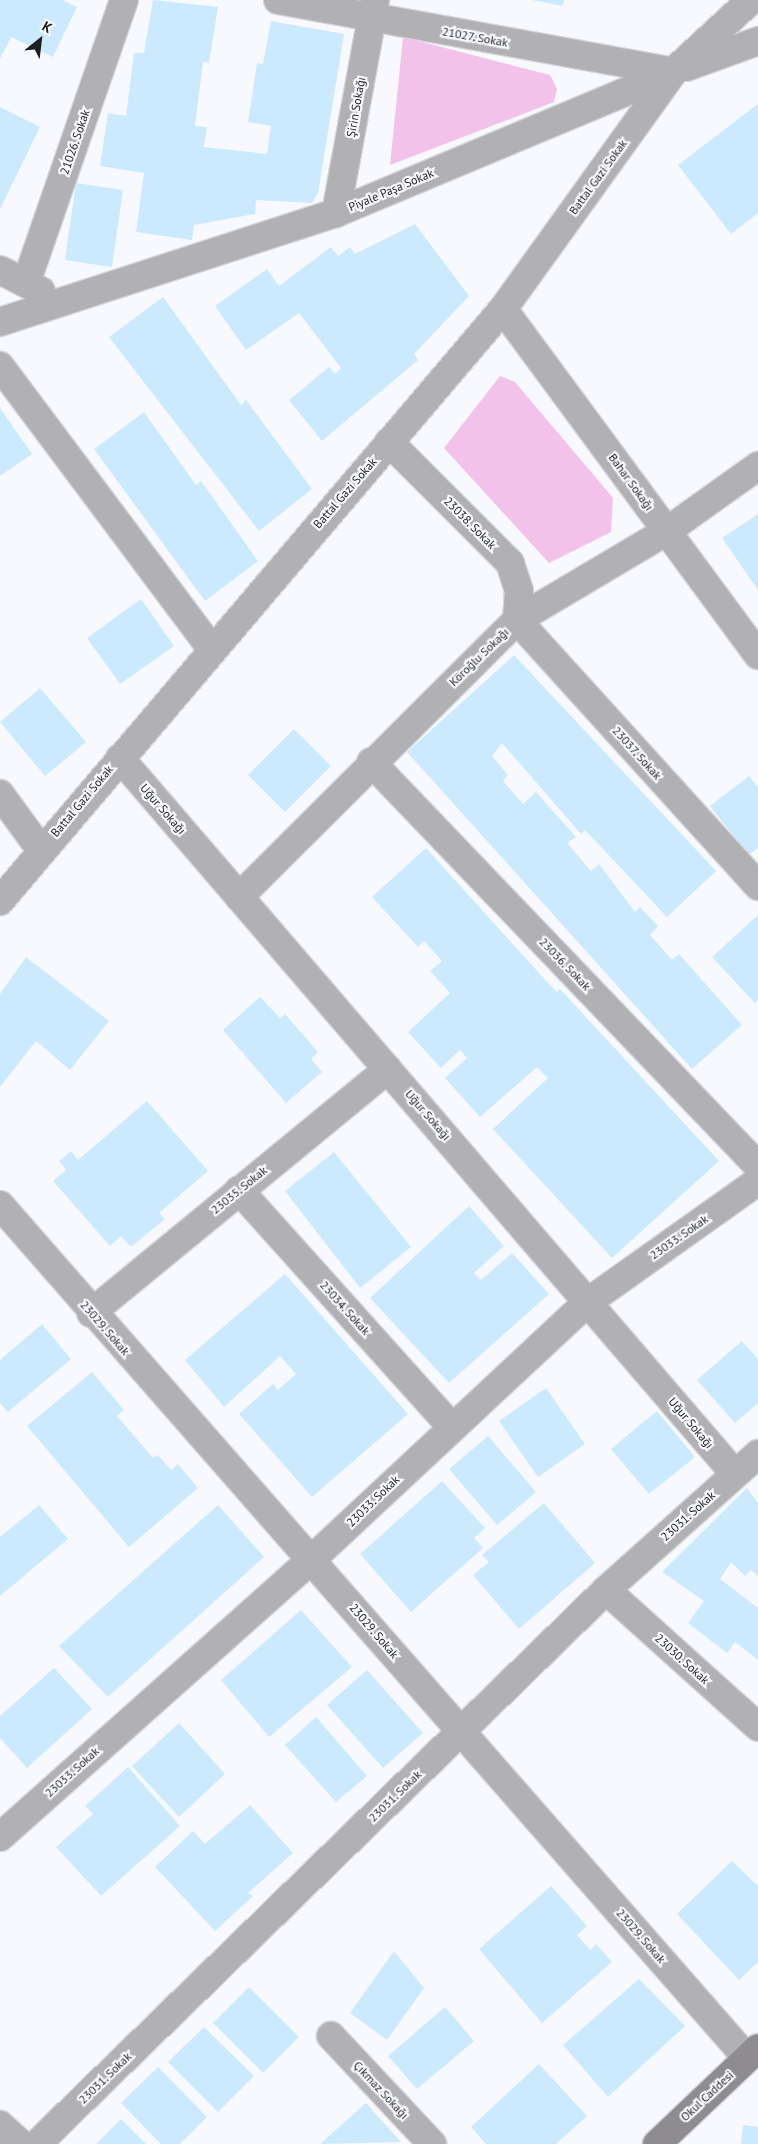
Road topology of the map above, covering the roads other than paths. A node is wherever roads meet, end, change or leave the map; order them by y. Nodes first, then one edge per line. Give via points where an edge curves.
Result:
1 (124, 0) edge
2 (278, 0) edge
3 (751, 0) edge
4 (373, 10) edge
5 (758, 41) edge
6 (673, 72) junction
7 (336, 213) junction
8 (0, 270) edge
9 (26, 283) junction
10 (63, 301) junction
11 (503, 309) junction
12 (0, 322) edge
13 (0, 366) edge
14 (389, 442) junction
15 (758, 466) edge
16 (667, 531) junction
17 (516, 620) junction
18 (212, 649) junction
19 (758, 655) edge
20 (120, 758) junction
21 (371, 762) junction
22 (0, 794) edge
23 (41, 850) junction
24 (758, 886) edge
25 (239, 897) junction
26 (0, 901) edge
27 (388, 1070) junction
28 (758, 1166) edge
29 (758, 1181) edge
30 (239, 1190) junction
31 (0, 1205) edge
32 (588, 1302) junction
33 (91, 1313) junction
34 (451, 1426) junction
35 (758, 1454) edge
36 (735, 1474) junction
37 (311, 1560) junction
38 (606, 1590) junction
39 (758, 1727) edge
40 (462, 1731) junction
41 (0, 1837) edge
42 (331, 2036) dead end
43 (753, 2053) edge
44 (0, 2125) edge
45 (21, 2144) edge
46 (37, 2144) edge
47 (432, 2144) edge
48 (656, 2144) edge

1 - 9 street, 21026. Sokak
2 - 4 street, 21027. Sokak
3 - 6 street, Piyale Paşa Sokak
4 - 6 street, 21027. Sokak
4 - 7 street, Şirin Sokağı
5 - 6 street
6 - 7 street, Piyale Paşa Sokak
6 - 11 street, Battal Gazi Sokak
7 - 10 street, Piyale Paşa Sokak
8 - 9 street
9 - 10 street
10 - 12 street, Piyale Paşa Sokak
11 - 14 street, Battal Gazi Sokak
11 - 16 street, Bahar Sokağı
13 - 18 street
14 - 17 street, 23038. Sokak via 510,563 519,590
14 - 18 street, Battal Gazi Sokak
15 - 16 street, Köroğlu Sokağı
16 - 17 street, Köroğlu Sokağı
16 - 19 street, Bahar Sokağı
17 - 21 street, Köroğlu Sokağı
17 - 24 street, 23037. Sokak
18 - 20 street, Battal Gazi Sokak
20 - 23 street, Battal Gazi Sokak
20 - 25 street, Uğur Sokağı
21 - 25 street, Köroğlu Sokağı
21 - 28 street, 23036. Sokak
22 - 23 street
23 - 26 street, Battal Gazi Sokak
25 - 27 street, Uğur Sokağı
27 - 30 street, 23035. Sokak
27 - 32 street, Uğur Sokağı
29 - 32 street, 23033. Sokak
30 - 33 street, 23035. Sokak
30 - 34 street, 23034. Sokak
31 - 33 street, 23029. Sokak
32 - 34 street, 23033. Sokak
32 - 36 street, Uğur Sokağı
33 - 37 street, 23029. Sokak
34 - 37 street, 23033. Sokak
35 - 36 street, 23031. Sokak
36 - 38 street, 23031. Sokak
37 - 40 street, 23029. Sokak
37 - 41 street, 23033. Sokak
38 - 39 street, 23030. Sokak
38 - 40 street, 23031. Sokak
40 - 43 street, 23029. Sokak
40 - 46 street, 23031. Sokak
42 - 47 street, Çıkmaz Sokağı
43 - 48 main road, Okul Caddesi
44 - 45 street

